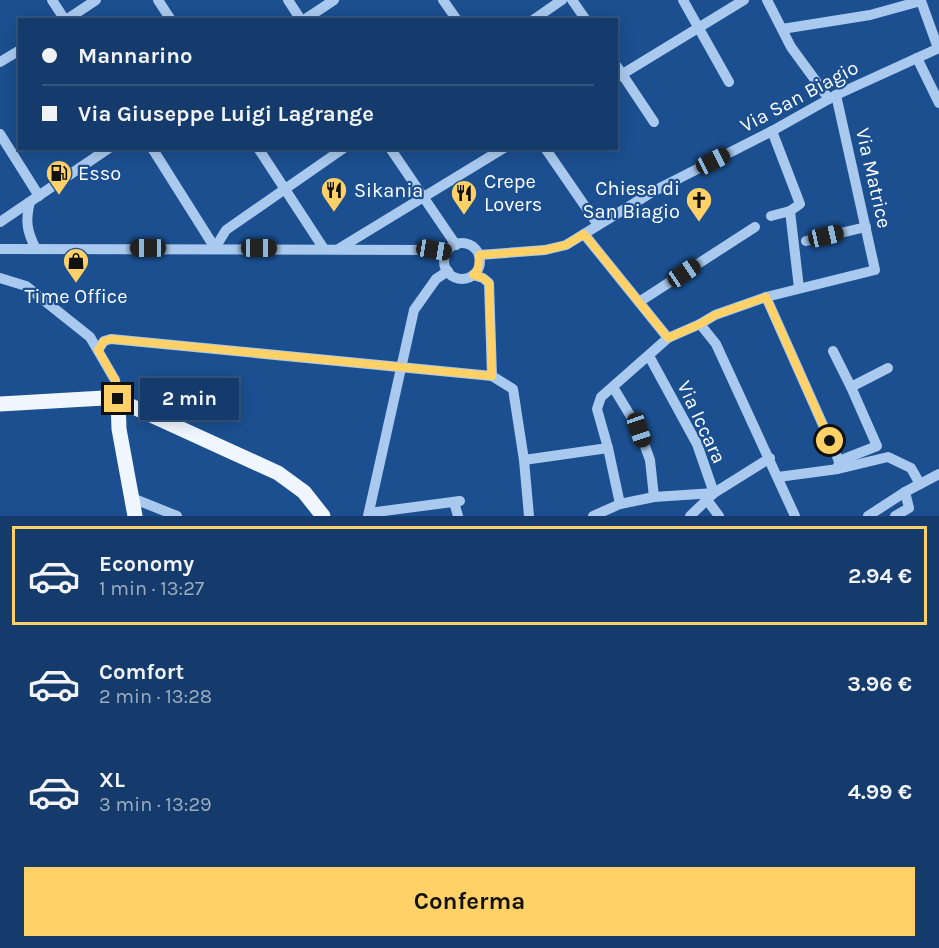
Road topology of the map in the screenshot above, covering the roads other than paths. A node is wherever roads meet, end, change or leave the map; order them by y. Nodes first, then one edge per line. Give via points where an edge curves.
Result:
1 (52, 0) edge
2 (96, 0) edge
3 (158, 0) edge
4 (288, 0) edge
5 (334, 0) edge
6 (443, 0) edge
7 (562, 0) edge
8 (572, 0) edge
9 (683, 0) edge
10 (744, 0) edge
11 (767, 0) edge
12 (65, 18) edge
13 (69, 18) edge
14 (170, 18) edge
15 (302, 18) edge
16 (306, 18) edge
17 (456, 18) edge
18 (536, 18) edge
19 (585, 18) edge
20 (699, 28) junction
21 (782, 29) junction
22 (938, 48) edge
23 (18, 51) edge
24 (917, 58) junction
25 (0, 62) edge
26 (619, 73) edge
27 (729, 82) dead end
28 (832, 97) junction
29 (939, 103) edge
30 (654, 122) dead end
31 (772, 131) junction
32 (0, 134) edge
33 (106, 150) edge
34 (153, 150) edge
35 (259, 150) edge
36 (341, 150) edge
37 (391, 150) edge
38 (501, 150) edge
39 (546, 150) edge
40 (286, 190) junction
41 (423, 198) junction
42 (35, 199) junction
43 (790, 211) junction
44 (771, 216) dead end
45 (0, 222) edge
46 (598, 225) junction
47 (755, 227) dead end
48 (866, 227) junction
49 (584, 234) junction
50 (806, 241) dead end
51 (215, 248) junction
52 (451, 248) junction
53 (0, 249) edge
54 (36, 249) junction
55 (324, 249) junction
56 (338, 249) junction
57 (479, 255) junction
58 (448, 271) junction
59 (473, 275) junction
60 (0, 278) edge
61 (799, 288) junction
62 (766, 297) junction
63 (644, 299) junction
64 (700, 324) junction
65 (668, 338) junction
66 (98, 350) junction
67 (833, 351) dead end
68 (649, 356) junction
69 (401, 368) junction
70 (888, 368) dead end
71 (492, 376) junction
72 (850, 387) junction
73 (616, 391) junction
74 (118, 399) junction
75 (0, 404) edge
76 (608, 448) junction
77 (770, 458) junction
78 (524, 460) junction
79 (838, 465) junction
80 (939, 474) edge
81 (778, 477) junction
82 (920, 484) junction
83 (905, 492) junction
84 (654, 497) junction
85 (710, 497) junction
86 (132, 498) junction
87 (620, 504) junction
88 (368, 514) edge
89 (135, 516) edge
90 (177, 516) edge
91 (322, 516) edge
92 (458, 516) edge
93 (529, 516) edge
94 (593, 516) edge
95 (690, 516) edge
96 (719, 516) edge
97 (795, 516) edge
98 (868, 516) edge
99 (895, 516) edge

1 - 12 street
2 - 13 street
3 - 14 street
4 - 15 street
5 - 16 street
6 - 17 street
7 - 18 street
8 - 19 street
9 - 20 street
10 - 20 street
11 - 21 street
20 - 26 street
20 - 27 street
21 - 22 street via 870,15 921,1
21 - 28 street via 791,47
22 - 24 street, Via San Biagio
23 - 25 street
24 - 28 street, Via San Biagio
24 - 29 street
26 - 30 street
28 - 31 street, Via San Biagio
28 - 48 street, Via Matrice
31 - 43 street via 800,204
31 - 46 street, Via San Biagio
32 - 42 street
33 - 42 street
34 - 51 street
35 - 40 street
36 - 40 street
37 - 41 street
38 - 41 street
39 - 46 street
40 - 51 street via 226,230
40 - 55 street
41 - 52 street
41 - 56 street
42 - 45 street
42 - 54 street via 26,216 27,232
43 - 44 street
43 - 61 street
46 - 49 street, Via San Biagio
47 - 63 street
48 - 50 street
48 - 61 street, Via Matrice via 875,270
49 - 57 street, Via San Biagio via 566,245 545,250
49 - 63 street
51 - 54 street
51 - 55 street
52 - 56 street
52 - 57 street via 463,243
52 - 58 street via 445,265
53 - 54 street
55 - 56 street
57 - 59 street via 478,270
58 - 59 street via 459,279
58 - 69 street via 436,279 414,310
59 - 71 street via 489,283
60 - 66 street via 26,286 90,337
61 - 62 street
62 - 64 street
62 - 79 street
63 - 65 street
64 - 65 street
64 - 77 street via 716,344
65 - 68 street
66 - 69 street via 111,339
66 - 74 street via 115,380
67 - 72 street
68 - 73 street
68 - 85 street, Via Iccara via 697,444
69 - 71 street
69 - 88 street
70 - 72 street
71 - 78 street via 513,389
72 - 79 street via 877,446
73 - 76 street via 601,397 597,409
73 - 84 street via 639,430 650,460
74 - 75 main road
74 - 86 main road via 119,429
74 - 91 main road via 278,473 304,492
76 - 78 street
76 - 87 street
77 - 81 street
77 - 85 street
78 - 93 street
79 - 81 street
79 - 82 street via 888,457 911,468
80 - 82 street
81 - 97 street
82 - 83 street
83 - 98 street
83 - 99 street via 909,508
84 - 85 street
84 - 87 street
85 - 95 street
85 - 96 street, Via Iccara
86 - 89 main road
86 - 90 street
87 - 94 street
88 - 92 street via 457,501

